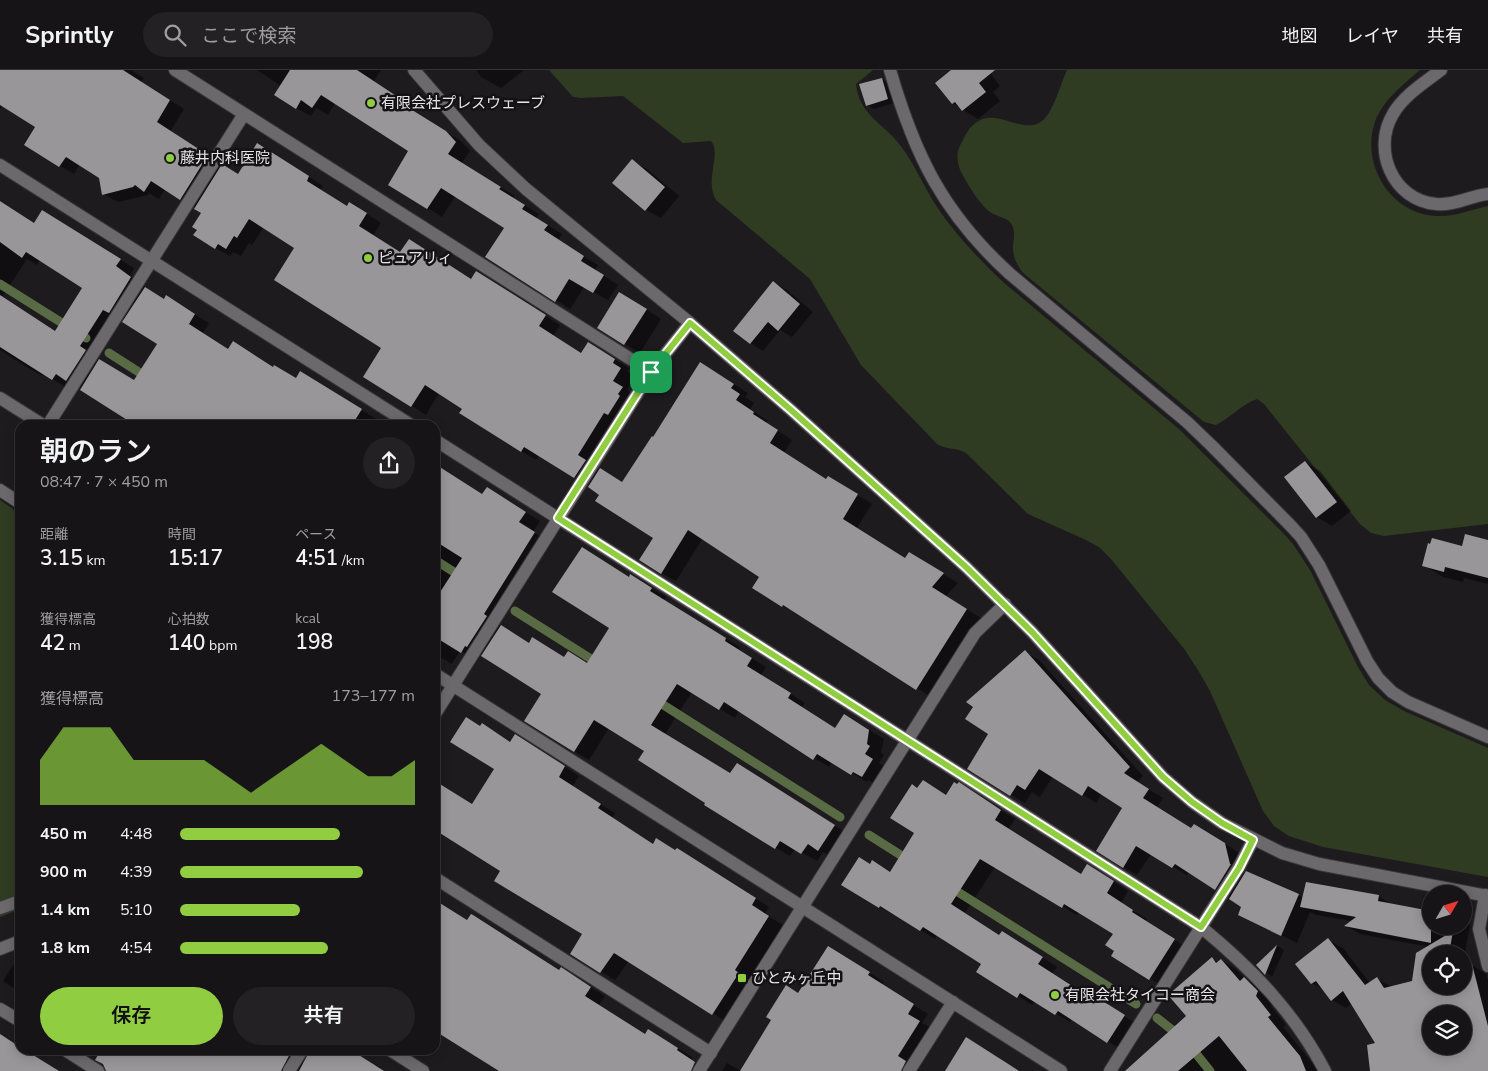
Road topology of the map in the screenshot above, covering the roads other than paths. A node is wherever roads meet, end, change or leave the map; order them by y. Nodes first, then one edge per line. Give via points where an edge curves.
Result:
1 (175, 70) edge
2 (414, 70) edge
3 (890, 70) edge
4 (1441, 70) edge
5 (244, 114) junction
6 (0, 164) edge
7 (1488, 194) edge
8 (152, 261) junction
9 (690, 323) junction
10 (651, 372) junction
11 (0, 398) edge
12 (35, 420) edge
13 (51, 420) edge
14 (403, 420) edge
15 (440, 443) edge
16 (0, 490) edge
17 (15, 498) edge
18 (558, 518) junction
19 (1005, 604) junction
20 (440, 677) edge
21 (453, 685) junction
22 (440, 706) edge
23 (1488, 737) edge
24 (908, 740) junction
25 (1253, 840) junction
26 (440, 881) edge
27 (1486, 895) edge
28 (15, 903) edge
29 (803, 907) junction
30 (0, 908) edge
31 (1201, 927) junction
32 (15, 943) edge
33 (0, 949) edge
34 (1488, 966) edge
35 (953, 1002) junction
36 (0, 1009) edge
37 (15, 1018) edge
38 (711, 1053) junction
39 (73, 1055) edge
40 (299, 1055) edge
41 (398, 1055) edge
42 (98, 1071) edge
43 (288, 1071) edge
44 (423, 1071) edge
45 (699, 1071) edge
46 (909, 1071) edge
47 (1061, 1071) edge
48 (1110, 1071) edge
49 (1326, 1071) edge

1 - 5 street
2 - 9 street via 502,167
3 - 23 street via 906,123 926,170 963,226 1010,274 1193,428 1290,525 1319,565 1367,662 1384,685 1408,702
4 - 7 street via 1393,112 1383,145 1386,162 1393,178 1419,200 1453,204
5 - 8 street
5 - 10 street
6 - 8 street
8 - 13 street
8 - 14 street
9 - 10 street
9 - 19 street via 920,524
10 - 18 street
11 - 12 street
15 - 18 street
16 - 17 street
18 - 21 street
18 - 24 street
19 - 24 street via 976,633
19 - 25 street via 1163,777 1192,802
20 - 21 street
21 - 22 street
21 - 29 street
24 - 29 street
24 - 31 street
25 - 27 street via 1318,864
25 - 31 street
26 - 38 street
27 - 34 street via 1478,929
28 - 30 street
29 - 35 street
29 - 38 street
31 - 48 street
31 - 49 street via 1266,986 1292,1018
32 - 33 street
35 - 46 street
35 - 47 street
36 - 37 street
38 - 45 street
39 - 42 street
40 - 43 street
41 - 44 street

